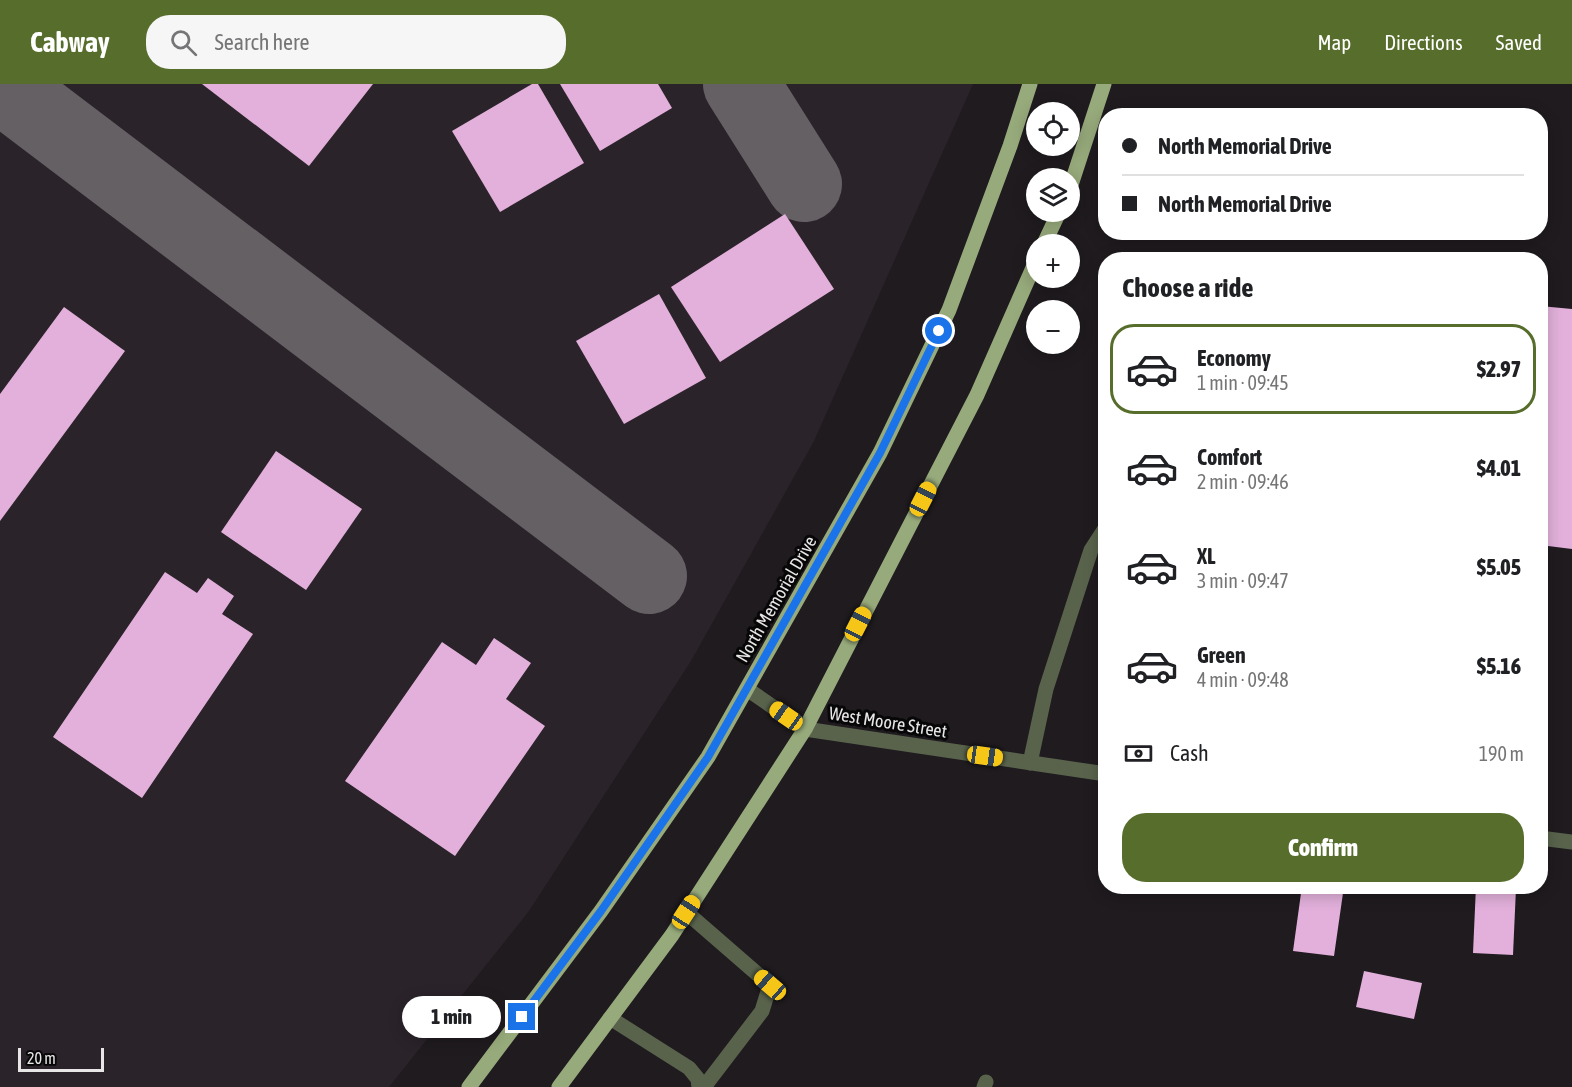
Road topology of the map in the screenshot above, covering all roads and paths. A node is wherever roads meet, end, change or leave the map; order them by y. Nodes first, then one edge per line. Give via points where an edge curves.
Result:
1 (1030, 84) edge
2 (1104, 84) edge
3 (1077, 168) edge
4 (1026, 284) edge
5 (1098, 540) edge
6 (747, 689) junction
7 (805, 729) junction
8 (1030, 763) junction
9 (1098, 773) edge
10 (1548, 838) edge
11 (1572, 842) edge
12 (686, 912) junction
13 (610, 1018) junction
14 (470, 1087) edge
15 (559, 1087) edge
16 (699, 1087) edge
17 (704, 1087) edge

1 - 6 main road, North Memorial Drive via 949,310 880,453
2 - 3 main road
4 - 7 main road via 977,395
5 - 8 street via 1091,550 1046,689
6 - 7 street, West Moore Street
6 - 14 main road, North Memorial Drive via 708,757 601,911
7 - 8 street, West Moore Street
7 - 12 main road
8 - 9 street, West Moore Street
10 - 11 street
12 - 13 main road
12 - 17 street via 770,985 762,1011
13 - 15 main road
13 - 16 street via 689,1068

